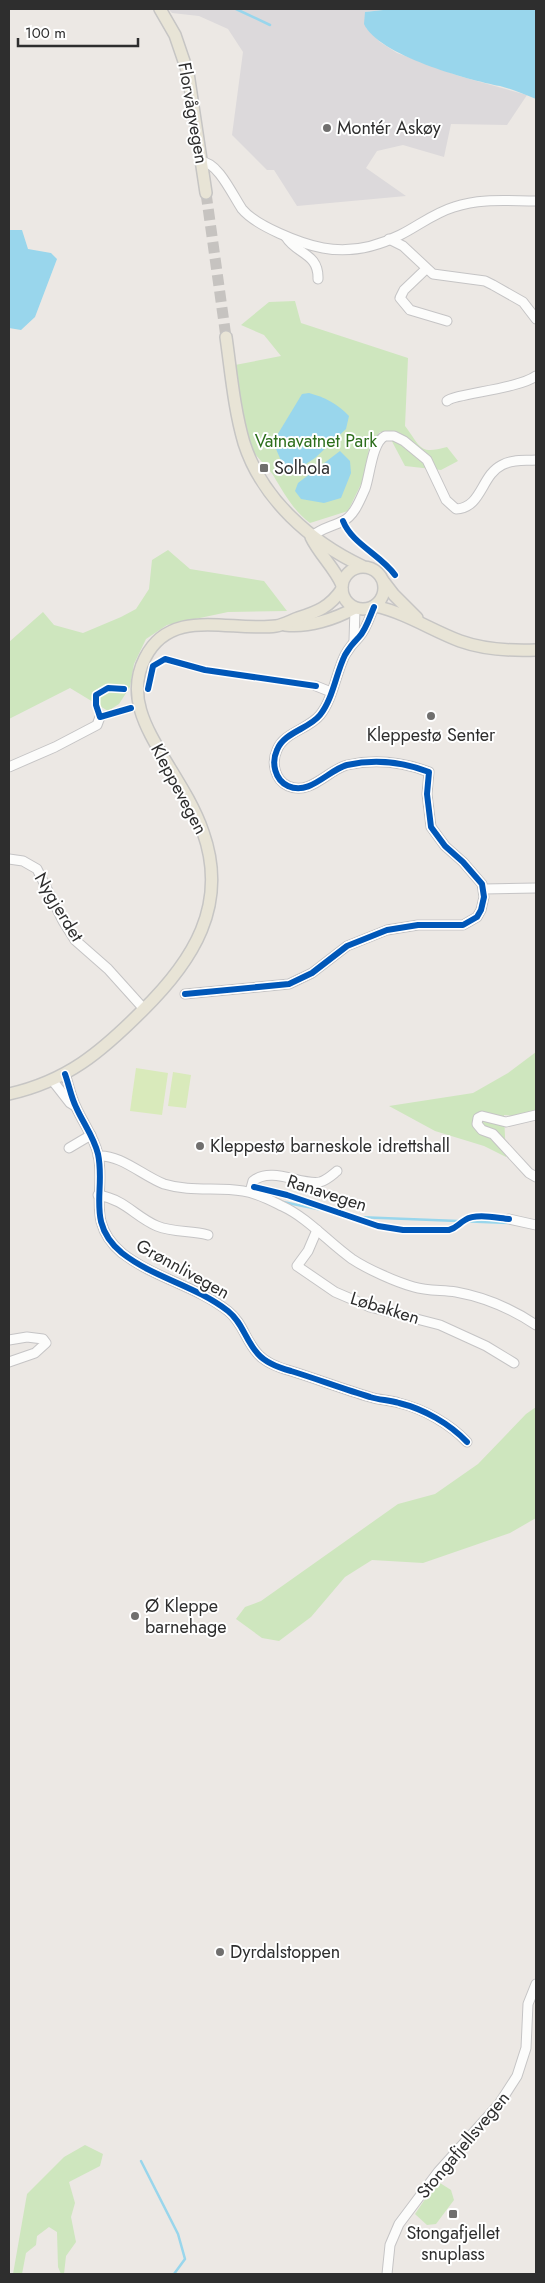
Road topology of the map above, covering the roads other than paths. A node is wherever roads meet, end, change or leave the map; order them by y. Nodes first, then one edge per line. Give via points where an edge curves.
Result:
1 (160, 9) edge
2 (202, 162) junction
3 (218, 174) junction
4 (204, 175) junction
5 (206, 193) tunnel mouth
6 (536, 201) edge
7 (285, 234) junction
8 (390, 239) junction
9 (426, 269) junction
10 (318, 279) dead end
11 (532, 310) edge
12 (536, 319) edge
13 (447, 321) dead end
14 (226, 337) tunnel mouth
15 (536, 376) edge
16 (447, 401) dead end
17 (536, 460) edge
18 (311, 537) junction
19 (362, 566) junction
20 (383, 581) junction
21 (342, 587) junction
22 (374, 607) junction
23 (355, 608) junction
24 (420, 621) junction
25 (281, 625) junction
26 (354, 641) junction
27 (536, 650) edge
28 (316, 686) dead end
29 (331, 692) junction
30 (100, 717) dead end
31 (9, 767) edge
32 (9, 859) edge
33 (536, 888) edge
34 (484, 889) junction
35 (185, 994) dead end
36 (144, 1009) junction
37 (66, 1074) junction
38 (52, 1080) junction
39 (9, 1094) edge
40 (75, 1106) junction
41 (536, 1116) edge
42 (91, 1135) junction
43 (69, 1148) dead end
44 (98, 1156) junction
45 (337, 1170) dead end
46 (536, 1177) edge
47 (250, 1192) junction
48 (98, 1195) junction
49 (509, 1220) dead end
50 (536, 1225) edge
51 (317, 1230) junction
52 (208, 1235) dead end
53 (536, 1325) edge
54 (9, 1340) edge
55 (9, 1362) edge
56 (514, 1362) dead end
57 (467, 1442) dead end
58 (536, 1984) edge
59 (387, 2274) edge

1 - 2 main road, Florvågvegen via 175,35 188,73
2 - 3 street via 215,166
2 - 4 main road, Florvågvegen
3 - 4 street
3 - 7 street via 246,213
4 - 5 main road, Florvågvegen
6 - 8 street via 470,203 437,214
7 - 8 street via 315,246 333,249 359,249
7 - 10 street via 289,242 311,258
8 - 9 street via 404,246
9 - 11 street via 441,276 485,281
9 - 13 street via 400,298 414,312
11 - 12 street
14 - 18 main road via 240,423 254,467 276,499
15 - 16 street via 523,383 452,397
17 - 18 street via 502,464 492,472 472,503 456,509 446,500 427,460 404,441 386,436 376,445 366,487 353,512 343,521 324,527
18 - 19 main road
18 - 21 main road
19 - 20 main road via 375,570
19 - 21 main road via 348,573
20 - 22 main road via 384,594
20 - 24 main road
21 - 23 main road via 345,600
21 - 25 main road, Kleppevegen via 327,607
22 - 23 main road
22 - 24 main road
22 - 26 street
23 - 25 main road, Kleppevegen via 297,627
23 - 26 street
24 - 27 main road via 452,637 483,647
25 - 36 main road, Kleppevegen via 203,624 180,628 159,639 151,648 139,675 138,705 146,728 183,789 204,832 212,879 207,915 194,948
26 - 29 street via 345,654
28 - 29 street
29 - 34 street via 320,715 279,745 274,765 282,782 301,788 342,767 367,762 410,766 429,772 427,794 431,827 445,846 476,875
30 - 31 street via 97,725
32 - 36 street, Nygjerdet via 35,867 76,940
33 - 34 street
34 - 35 street via 481,910 468,923 388,930 347,946 312,973 288,984
36 - 37 main road, Kleppevegen via 97,1053
37 - 38 main road, Kleppevegen
37 - 40 street, Grønnlivegen
38 - 39 main road, Kleppevegen
38 - 40 street, Grønnlivegen
40 - 42 street, Grønnlivegen
41 - 46 street via 506,1122 482,1116 477,1124 482,1130 494,1134
42 - 43 street
42 - 44 street, Grønnlivegen
44 - 47 street, Ranavegen via 112,1158 170,1186
44 - 48 street, Grønnlivegen
45 - 47 street, Ranavegen via 326,1180 316,1182 287,1176 263,1176 253,1181
47 - 51 street, Ranavegen via 284,1206
48 - 52 street, Grønnlivegen via 125,1204 158,1226
48 - 57 street, Grønnlivegen via 104,1229 121,1251 153,1272 208,1297 229,1311 264,1360 370,1398 408,1405 455,1430
49 - 50 street
51 - 53 street, Ranavegen via 367,1268 414,1287 455,1292 484,1300 515,1312
51 - 56 street, Løbakken via 297,1266 331,1290 370,1306 440,1325
54 - 55 street via 35,1337 43,1339 46,1344 34,1353
58 - 59 street, Stongafjellsvegen via 528,2004 524,2058 509,2091 438,2172 406,2215 393,2236

